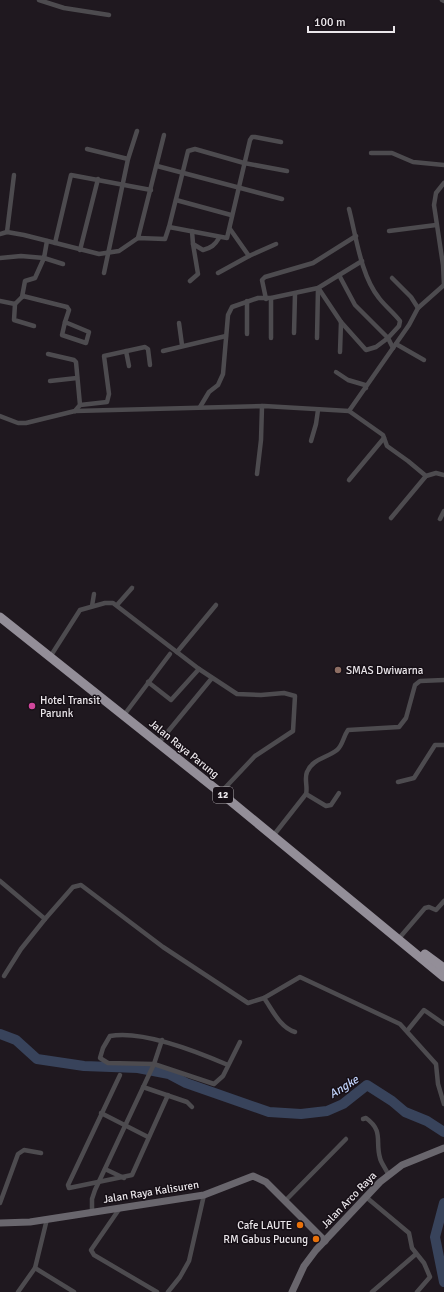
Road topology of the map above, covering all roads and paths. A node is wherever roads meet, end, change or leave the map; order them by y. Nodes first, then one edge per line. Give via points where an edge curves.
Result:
1 (39, 0) edge
2 (46, 1) edge
3 (109, 15) dead end
4 (136, 131) dead end
5 (164, 135) dead end
6 (281, 142) dead end
7 (87, 149) dead end
8 (371, 153) dead end
9 (128, 159) junction
10 (244, 163) junction
11 (444, 165) edge
12 (157, 166) junction
13 (287, 171) dead end
14 (183, 172) junction
15 (14, 175) dead end
16 (98, 179) junction
17 (444, 183) edge
18 (124, 184) junction
19 (237, 188) junction
20 (151, 190) junction
21 (282, 199) dead end
22 (176, 200) junction
23 (349, 209) dead end
24 (231, 215) junction
25 (436, 225) junction
26 (169, 227) junction
27 (230, 229) junction
28 (192, 231) junction
29 (389, 231) dead end
30 (7, 232) junction
31 (0, 234) edge
32 (356, 236) junction
33 (138, 238) junction
34 (219, 238) junction
35 (47, 241) junction
36 (55, 243) junction
37 (193, 244) junction
38 (276, 244) dead end
39 (80, 250) junction
40 (107, 253) junction
41 (249, 256) junction
42 (0, 258) edge
43 (44, 258) junction
44 (362, 261) junction
45 (63, 264) dead end
46 (104, 273) dead end
47 (218, 274) dead end
48 (339, 275) junction
49 (392, 278) dead end
50 (190, 281) dead end
51 (444, 285) edge
52 (319, 289) junction
53 (294, 294) junction
54 (22, 297) junction
55 (271, 298) junction
56 (266, 299) junction
57 (0, 301) edge
58 (247, 301) junction
59 (15, 304) junction
60 (418, 308) junction
61 (65, 322) junction
62 (341, 322) junction
63 (179, 323) dead end
64 (34, 326) dead end
65 (294, 333) dead end
66 (247, 334) dead end
67 (226, 336) junction
68 (271, 338) dead end
69 (317, 338) dead end
70 (388, 338) junction
71 (182, 345) junction
72 (394, 346) junction
73 (126, 351) junction
74 (163, 351) dead end
75 (340, 352) dead end
76 (48, 354) dead end
77 (424, 360) dead end
78 (150, 365) dead end
79 (129, 366) dead end
80 (336, 372) dead end
81 (77, 378) junction
82 (50, 381) dead end
83 (366, 388) junction
84 (80, 405) junction
85 (262, 406) junction
86 (200, 407) junction
87 (318, 410) junction
88 (76, 411) junction
89 (349, 411) junction
90 (0, 416) edge
91 (384, 438) junction
92 (312, 441) dead end
93 (257, 474) dead end
94 (444, 475) edge
95 (426, 476) junction
96 (349, 480) dead end
97 (444, 511) edge
98 (391, 518) dead end
99 (440, 519) dead end
100 (132, 588) dead end
101 (94, 594) dead end
102 (117, 605) junction
103 (216, 605) dead end
104 (92, 606) junction
105 (0, 613) edge
106 (0, 617) edge
107 (177, 652) junction
108 (170, 654) dead end
109 (51, 655) junction
110 (199, 669) junction
111 (212, 678) junction
112 (444, 680) edge
113 (148, 682) junction
114 (125, 714) junction
115 (161, 740) junction
116 (444, 745) edge
117 (398, 782) dead end
118 (223, 790) junction
119 (339, 793) dead end
120 (306, 794) junction
121 (274, 835) junction
122 (0, 881) edge
123 (444, 901) edge
124 (45, 919) junction
125 (402, 936) junction
126 (444, 968) edge
127 (4, 976) dead end
128 (444, 977) edge
129 (264, 998) junction
130 (444, 1024) edge
131 (407, 1031) junction
132 (295, 1032) dead end
133 (162, 1040) junction
134 (240, 1042) dead end
135 (228, 1065) junction
136 (153, 1066) junction
137 (120, 1075) dead end
138 (143, 1087) junction
139 (168, 1095) junction
140 (444, 1104) edge
141 (192, 1107) dead end
142 (101, 1113) junction
143 (363, 1119) dead end
144 (126, 1126) junction
145 (148, 1137) junction
146 (346, 1139) dead end
147 (444, 1148) edge
148 (41, 1152) dead end
149 (105, 1169) junction
150 (388, 1174) junction
151 (124, 1178) junction
152 (98, 1183) junction
153 (204, 1195) junction
154 (366, 1197) junction
155 (284, 1201) junction
156 (0, 1203) edge
157 (121, 1206) junction
158 (92, 1212) junction
159 (47, 1219) junction
160 (0, 1223) edge
161 (325, 1240) junction
162 (416, 1254) junction
163 (35, 1268) junction
164 (18, 1292) edge
165 (74, 1292) edge
166 (156, 1292) edge
167 (168, 1292) edge
168 (292, 1292) edge
169 (372, 1292) edge
170 (417, 1292) edge

1 - 2 street
2 - 3 street via 64,8
4 - 9 street
5 - 12 street
6 - 10 street via 252,137
7 - 9 street
8 - 11 street via 392,153 413,162
9 - 18 street
10 - 13 street
10 - 14 street via 191,150 186,153
10 - 19 street
12 - 14 street
12 - 20 street
14 - 19 street
14 - 22 street
15 - 30 street
16 - 18 street
16 - 36 street via 71,175
16 - 39 street
17 - 25 street via 436,193
18 - 20 street
18 - 40 street
19 - 21 street
19 - 24 street
20 - 33 street
22 - 24 street
22 - 26 street
23 - 32 street
24 - 27 street
25 - 29 street
25 - 51 street
26 - 28 street
26 - 33 street via 165,239
27 - 34 street via 226,238
27 - 41 street
28 - 34 street
28 - 37 street
30 - 31 street
30 - 35 street
32 - 44 street
32 - 56 street via 313,264 265,277 262,280
33 - 40 street via 119,250
34 - 37 street via 209,249 200,249
35 - 36 street
35 - 43 street
36 - 39 street
37 - 50 street via 198,274
38 - 41 street
39 - 40 street
40 - 46 street
41 - 47 street
42 - 43 street
43 - 45 street
43 - 54 street via 36,278 25,281
44 - 48 street
44 - 70 street via 372,287 400,321 399,326
48 - 52 street
48 - 70 street via 355,305
49 - 60 street
51 - 60 street
52 - 53 street
52 - 62 street
52 - 69 street
53 - 55 street
53 - 65 street
54 - 59 street
54 - 61 street via 67,308 69,310
55 - 56 street
55 - 68 street
56 - 58 street
57 - 59 street
58 - 66 street
58 - 67 street via 237,304 229,312
59 - 64 street via 14,320
60 - 72 street
61 - 61 street via 62,335 86,343 89,332
62 - 70 street via 366,350 376,347
62 - 75 street
63 - 71 street
67 - 71 street
67 - 86 street via 221,380 209,392
70 - 72 street
71 - 74 street
72 - 77 street
72 - 83 street
73 - 78 street via 146,347
73 - 79 street
73 - 84 street via 104,356 107,402
76 - 81 street via 74,360
80 - 83 street via 344,379 365,385
81 - 82 street
81 - 84 street
83 - 89 street
84 - 88 street
85 - 86 street
85 - 87 street
85 - 93 street
86 - 88 street
87 - 89 street
87 - 92 street
88 - 90 street via 26,423 18,423
89 - 91 street
91 - 95 street via 387,446
91 - 96 street
94 - 95 street via 436,473
95 - 98 street
97 - 99 street
100 - 102 street
101 - 104 street
102 - 104 street via 105,603
102 - 107 street
103 - 107 street
104 - 109 street via 76,614
105 - 109 highway, Jalan Raya Parung / 12
106 - 109 highway, Jalan Raya Parung / 12
107 - 110 street
108 - 113 street
109 - 114 highway, Jalan Raya Parung / 12
110 - 111 street
110 - 113 street via 171,700
111 - 115 street
111 - 118 street via 237,694 291,694 296,698 293,731 255,756
112 - 120 street via 420,681 415,685 406,718 399,727 348,730 342,744 336,750 310,767 306,774
113 - 114 street
114 - 115 highway, Jalan Raya Parung / 12
114 - 121 highway, Jalan Raya Parung / 12
115 - 118 highway, Jalan Raya Parung / 12
116 - 117 street via 435,745 414,778
118 - 121 highway, Jalan Raya Parung / 12
119 - 120 street via 331,805 326,806
120 - 121 street
121 - 125 highway, Jalan Raya Parung / 12
121 - 128 highway, Jalan Raya Parung / 12
122 - 124 street
123 - 125 street via 436,910 425,908
124 - 127 street
124 - 129 street via 73,887 81,885 157,942 242,1000 252,1003
125 - 126 highway, Jalan Raya Parung / 12
129 - 131 street via 300,977 375,1011 400,1024
129 - 132 street via 282,1024
130 - 131 street via 424,1010
131 - 140 street via 436,1064
133 - 135 street
133 - 136 street
133 - 136 street via 113,1036 108,1039 100,1054 100,1058 108,1063
134 - 135 street
135 - 136 street via 220,1080 214,1084
136 - 138 street
137 - 142 street
138 - 139 street
138 - 144 street
139 - 141 street via 187,1102
139 - 145 street
142 - 144 street
142 - 152 street via 68,1185 71,1188
143 - 150 street via 371,1121 379,1136 380,1157
144 - 145 street
144 - 149 street
145 - 151 street via 133,1173
146 - 155 street
147 - 150 main road, Jalan Arco Raya
148 - 156 street via 24,1150 18,1154
149 - 151 street
149 - 152 street
150 - 154 main road, Jalan Arco Raya
151 - 152 street
152 - 158 street via 92,1199
153 - 155 main road, Jalan Raya Kalisuren via 252,1176 266,1182
153 - 157 main road, Jalan Raya Kalisuren
153 - 167 street via 189,1262
154 - 161 main road, Jalan Arco Raya
154 - 162 street via 409,1233 410,1244
155 - 161 main road, Jalan Raya Kalisuren
157 - 158 main road, Jalan Raya Kalisuren
157 - 166 street via 91,1250 94,1255
158 - 159 main road, Jalan Raya Kalisuren
159 - 160 main road, Jalan Raya Kalisuren
159 - 163 street
161 - 168 main road, Jalan Arco Raya via 304,1266
162 - 169 street
162 - 170 street via 424,1263 430,1277
163 - 164 street
163 - 165 street

